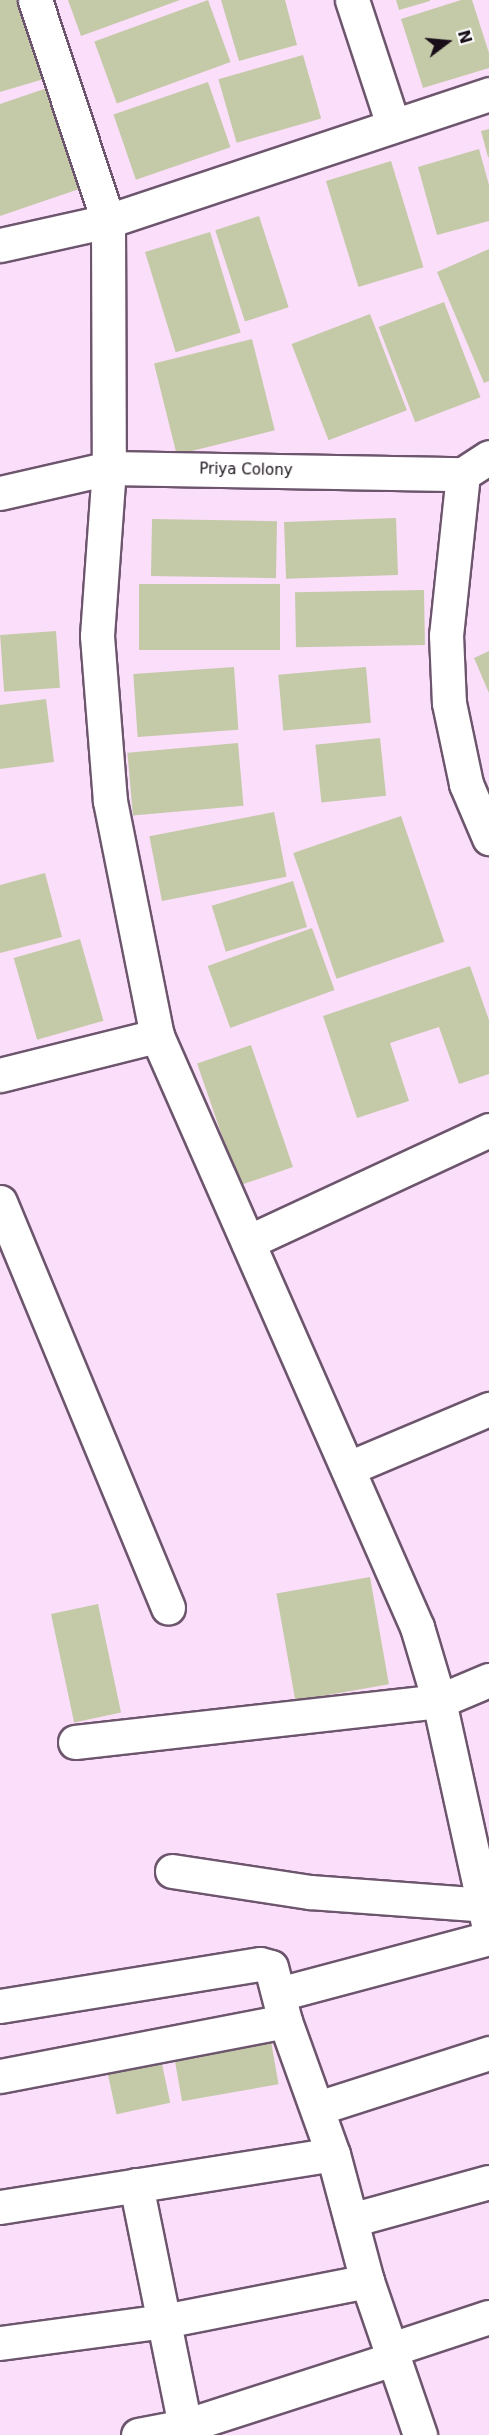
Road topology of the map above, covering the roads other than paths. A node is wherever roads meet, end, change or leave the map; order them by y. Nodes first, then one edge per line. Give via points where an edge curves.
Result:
1 (35, 0) edge
2 (352, 0) edge
3 (489, 94) edge
4 (393, 125) junction
5 (108, 221) junction
6 (0, 246) edge
7 (476, 465) edge
8 (109, 468) junction
9 (0, 493) edge
10 (477, 778) edge
11 (489, 838) edge
12 (157, 1036) junction
13 (0, 1075) edge
14 (489, 1130) edge
15 (0, 1202) edge
16 (248, 1242) junction
17 (489, 1409) edge
18 (349, 1468) junction
19 (168, 1608) dead end
20 (489, 1680) edge
21 (439, 1701) junction
22 (75, 1742) dead end
23 (172, 1871) dead end
24 (488, 1920) edge
25 (0, 2006) edge
26 (282, 2008) junction
27 (489, 2053) edge
28 (0, 2076) edge
29 (318, 2108) junction
30 (333, 2154) junction
31 (489, 2181) edge
32 (135, 2185) junction
33 (0, 2207) edge
34 (351, 2220) junction
35 (367, 2281) junction
36 (489, 2317) edge
37 (164, 2321) junction
38 (0, 2343) edge
39 (391, 2355) junction
40 (185, 2426) junction
41 (138, 2435) edge
42 (420, 2435) edge

1 - 5 street
2 - 4 street
3 - 4 street
4 - 5 street
5 - 6 street
5 - 8 street
7 - 8 street, Priya Colony
7 - 10 street via 446,635 449,703
8 - 9 street, Priya Colony
8 - 12 street via 97,636 110,801
10 - 11 street
12 - 13 street
12 - 16 street
14 - 16 street
15 - 19 street
16 - 18 street
17 - 18 street
18 - 21 street via 417,1627
20 - 21 street
21 - 22 street
21 - 24 street
23 - 24 street
24 - 26 street
25 - 26 street via 260,1964 271,1967
26 - 28 street
26 - 29 street
27 - 29 street
29 - 30 street
30 - 32 street
30 - 34 street
31 - 34 street
32 - 33 street
32 - 37 street
34 - 35 street
35 - 37 street
35 - 39 street
36 - 39 street
37 - 38 street
37 - 40 street
39 - 40 street
39 - 42 street
40 - 41 street

